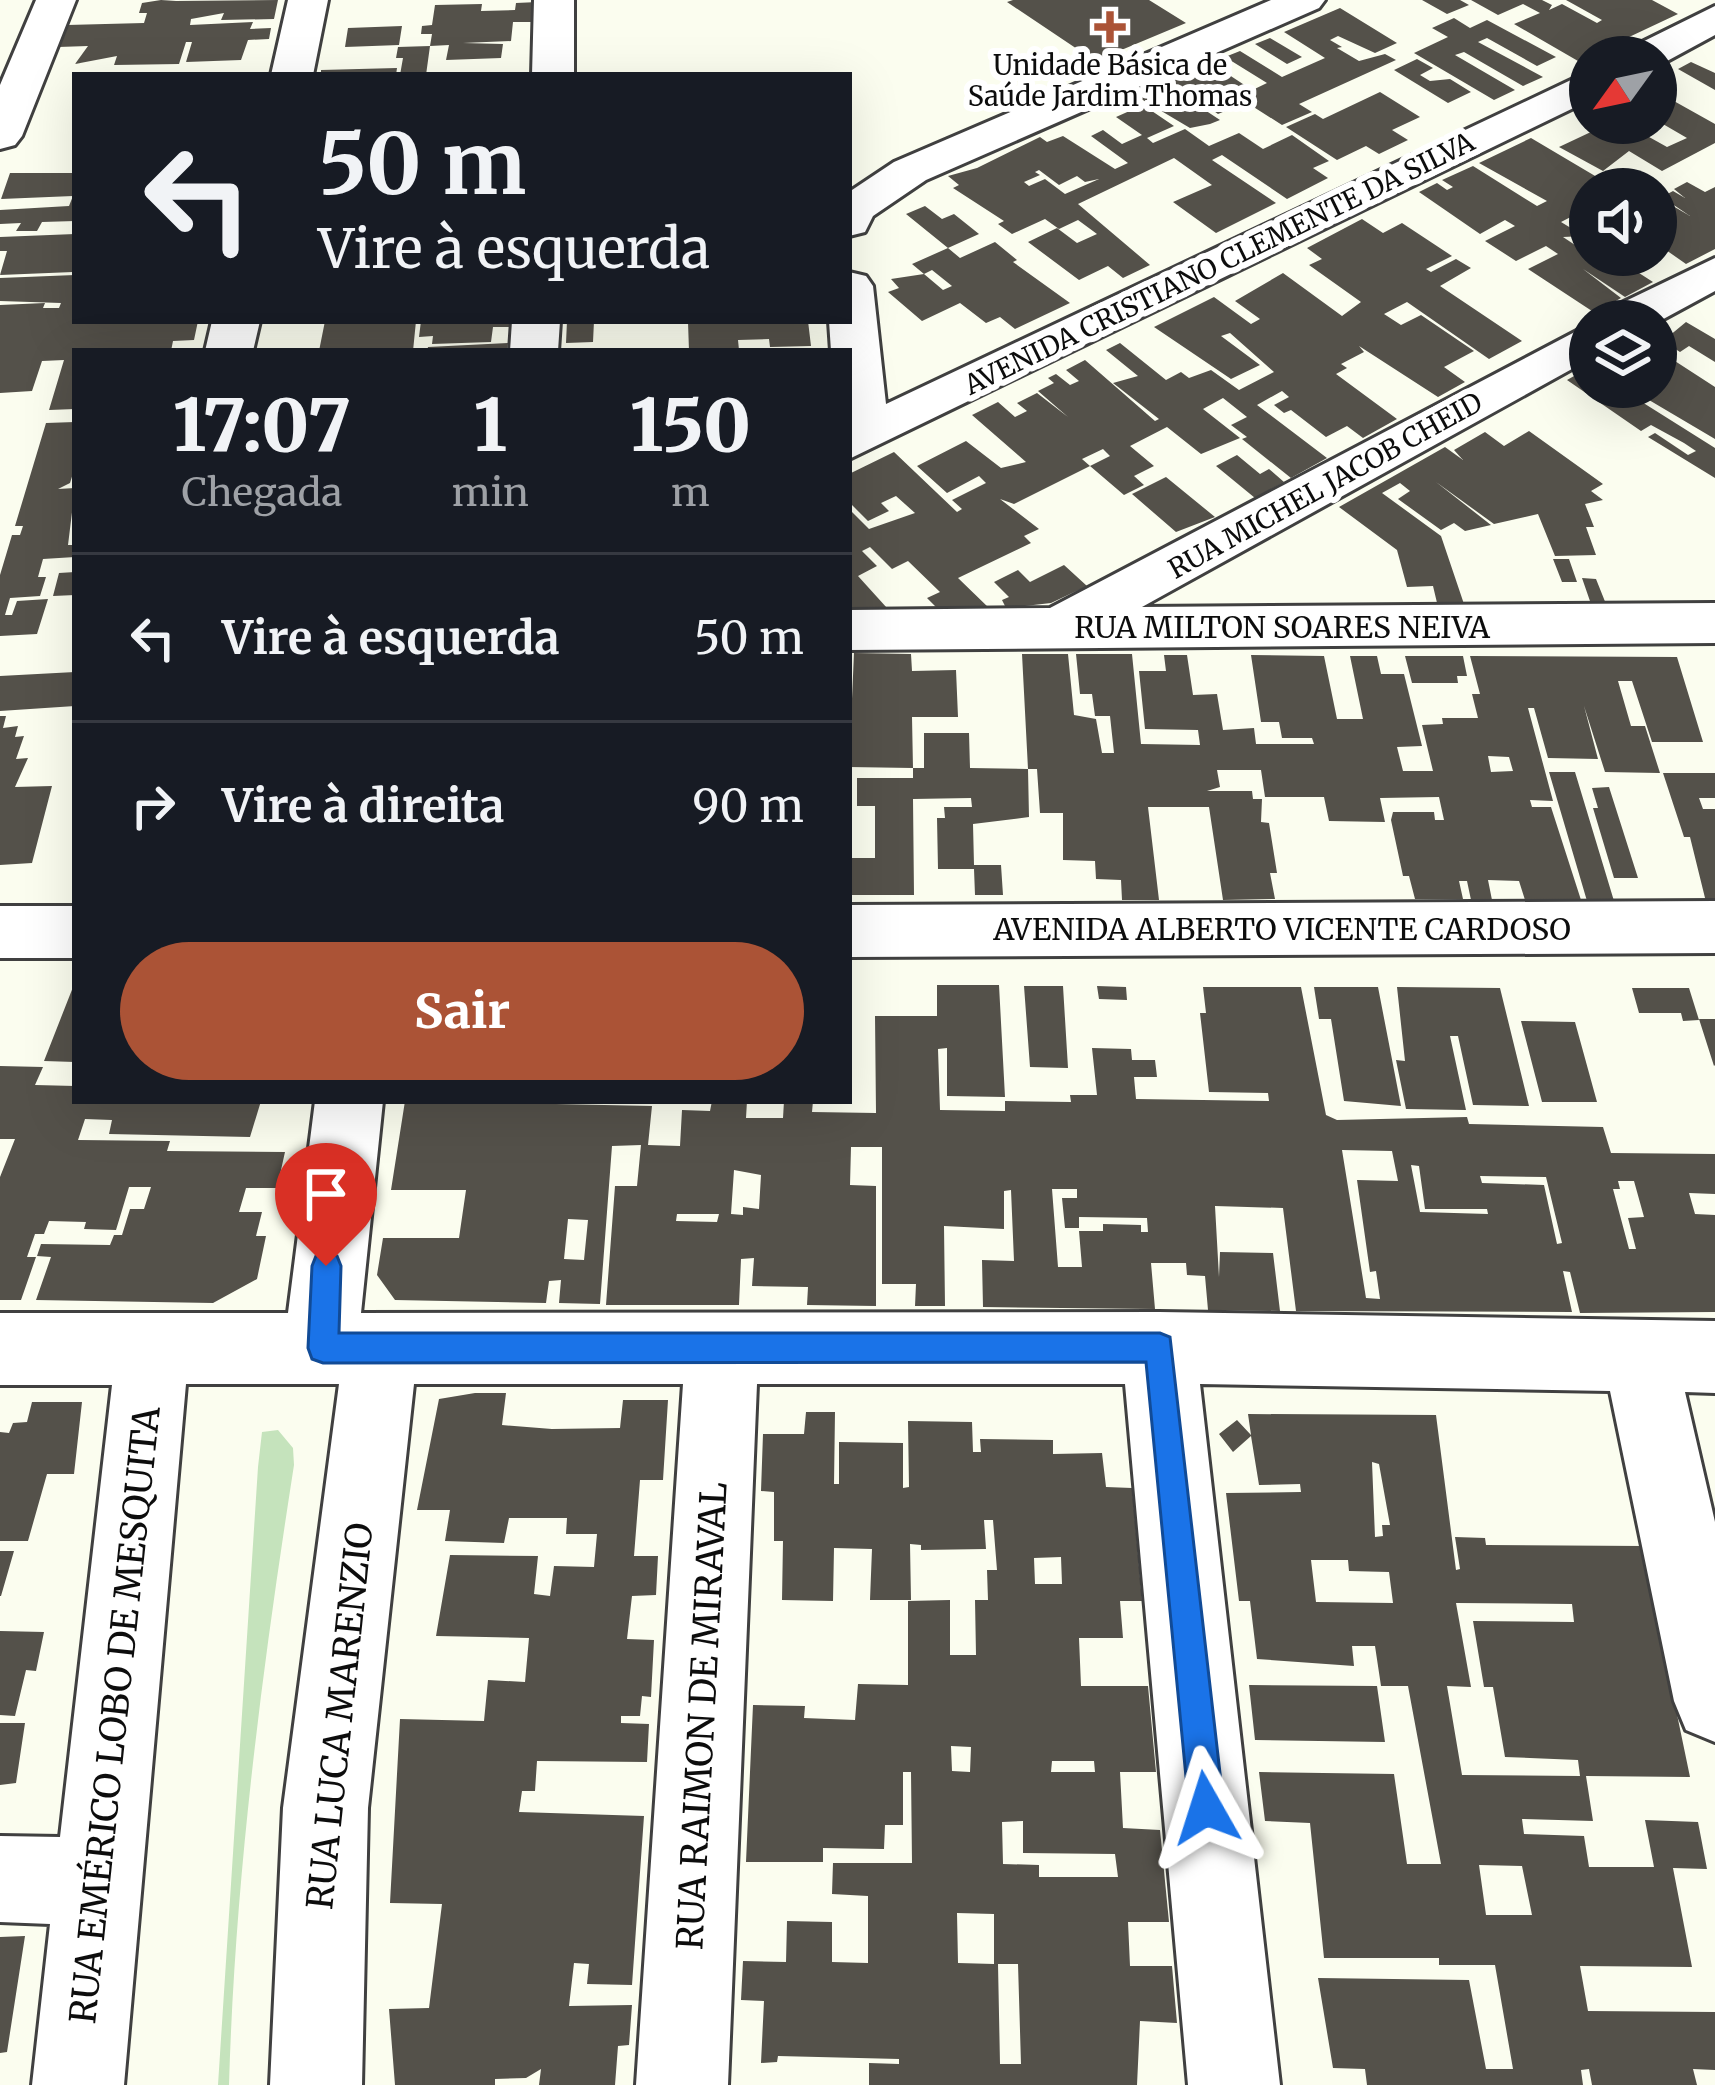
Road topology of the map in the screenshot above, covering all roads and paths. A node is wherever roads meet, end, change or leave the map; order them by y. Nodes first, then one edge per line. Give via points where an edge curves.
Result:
1 (56, 0) edge
2 (308, 0) edge
3 (554, 0) edge
4 (1305, 0) edge
5 (1715, 18) edge
6 (1677, 39) edge
7 (293, 72) edge
8 (553, 72) edge
9 (1569, 94) edge
10 (0, 136) edge
11 (852, 213) edge
12 (1715, 272) edge
13 (1663, 300) edge
14 (1569, 350) edge
15 (852, 351) edge
16 (856, 438) edge
17 (1715, 623) edge
18 (1058, 628) junction
19 (852, 629) edge
20 (1715, 927) edge
21 (852, 931) edge
22 (0, 932) edge
23 (72, 932) edge
24 (350, 1104) edge
25 (153, 1346) junction
26 (722, 1347) junction
27 (352, 1348) junction
28 (1160, 1348) junction
29 (0, 1349) edge
30 (1640, 1356) junction
31 (1715, 1357) edge
32 (1715, 1701) edge
33 (0, 1879) edge
34 (98, 1882) junction
35 (78, 2085) edge
36 (316, 2085) edge
37 (682, 2085) edge
38 (1234, 2085) edge

1 - 10 street
2 - 7 street
3 - 8 street
4 - 11 street via 910,171
5 - 6 street
9 - 16 street, AVENIDA CRISTIANO CLEMENTE DA SILVA
12 - 13 street
14 - 18 street, RUA MICHEL JACOB CHEID
15 - 16 street
17 - 18 street, RUA MILTON SOARES NEIVA
18 - 19 street, RUA MILTON SOARES NEIVA
20 - 21 street, AVENIDA ALBERTO VICENTE CARDOSO
22 - 23 street
24 - 27 street via 326,1266
25 - 27 street
25 - 29 street
25 - 34 street, RUA EMÉRICO LOBO DE MESQUITA
26 - 27 street
26 - 28 street
26 - 37 street, RUA RAIMON DE MIRAVAL
27 - 36 street, RUA LUCA MARENZIO via 337,1718 313,1988
28 - 30 street
28 - 38 street
30 - 31 street
30 - 32 street
33 - 34 street
34 - 35 street, RUA EMÉRICO LOBO DE MESQUITA

